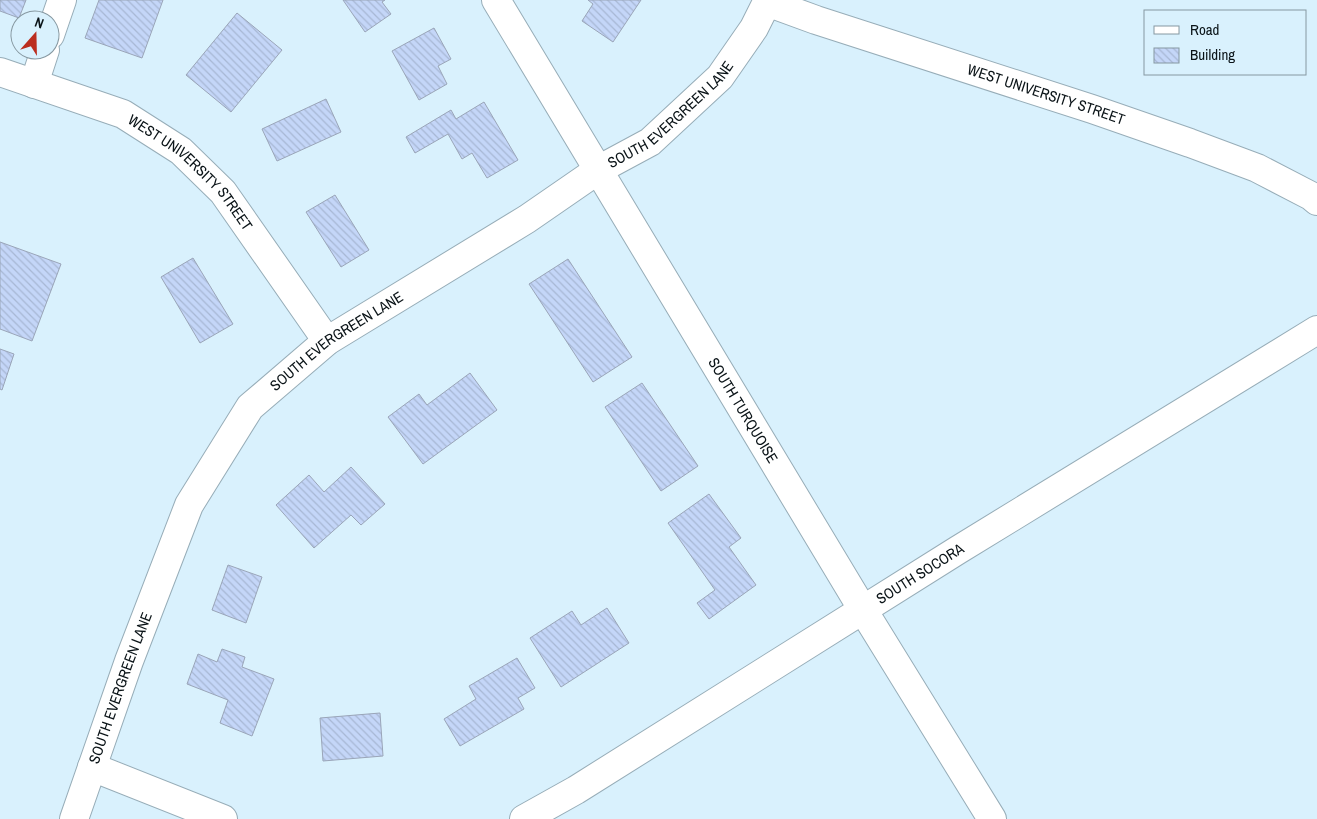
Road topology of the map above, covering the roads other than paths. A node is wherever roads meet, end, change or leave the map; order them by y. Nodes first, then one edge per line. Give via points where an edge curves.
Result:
1 (496, 0) edge
2 (768, 1) edge
3 (42, 60) edge
4 (0, 72) edge
5 (34, 84) junction
6 (598, 170) junction
7 (1317, 201) edge
8 (1317, 330) edge
9 (326, 341) junction
10 (863, 610) junction
11 (92, 767) junction
12 (74, 819) edge
13 (223, 819) edge
14 (524, 819) edge
15 (992, 819) edge

1 - 6 street, SOUTH TURQUOISE
2 - 6 street, SOUTH EVERGREEN LANE via 754,28 720,77 650,142
2 - 7 street, WEST UNIVERSITY STREET via 816,20 1190,143 1257,168
3 - 5 street
4 - 5 street, WEST UNIVERSITY STREET
5 - 9 street, WEST UNIVERSITY STREET via 123,114 182,151 223,192
6 - 9 street, SOUTH EVERGREEN LANE via 527,219
6 - 10 street, SOUTH TURQUOISE
8 - 10 street, SOUTH SOCORA
9 - 11 street, SOUTH EVERGREEN LANE via 250,407 189,505
10 - 14 street, SOUTH SOCORA via 576,790
10 - 15 street, SOUTH TURQUOISE
11 - 12 street, SOUTH EVERGREEN LANE
11 - 13 street

